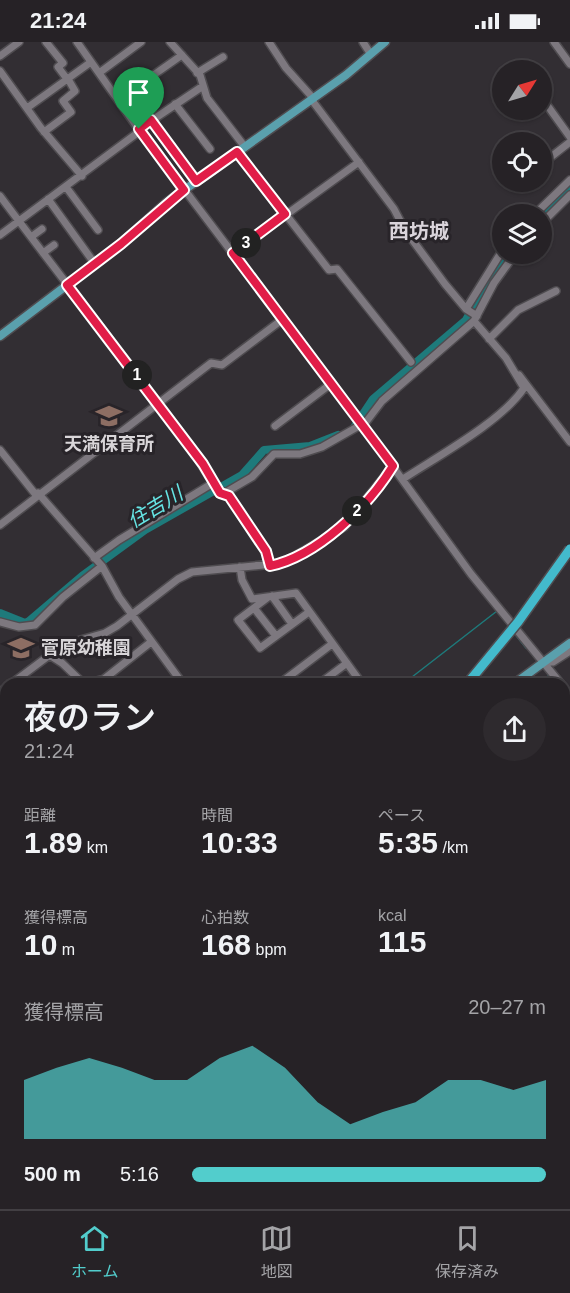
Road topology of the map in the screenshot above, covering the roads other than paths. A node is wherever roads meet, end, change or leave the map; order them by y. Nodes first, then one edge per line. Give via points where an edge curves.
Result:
1 (19, 42) edge
2 (46, 42) edge
3 (77, 42) edge
4 (141, 42) edge
5 (170, 42) edge
6 (269, 42) edge
7 (363, 42) edge
8 (385, 42) edge
9 (554, 42) edge
10 (370, 53) junction
11 (0, 56) edge
12 (182, 56) junction
13 (223, 57) dead end
14 (91, 62) junction
15 (570, 64) edge
16 (0, 71) edge
17 (99, 73) junction
18 (197, 73) junction
19 (68, 79) junction
20 (203, 86) junction
21 (312, 98) junction
22 (118, 100) junction
23 (176, 104) junction
24 (27, 108) junction
25 (552, 112) edge
26 (151, 120) junction
27 (140, 130) junction
28 (44, 132) junction
29 (570, 137) edge
30 (570, 142) edge
31 (210, 149) dead end
32 (241, 150) junction
33 (552, 156) edge
34 (359, 162) junction
35 (82, 176) junction
36 (570, 180) edge
37 (196, 181) junction
38 (66, 187) junction
39 (184, 190) junction
40 (570, 195) edge
41 (0, 196) edge
42 (48, 199) junction
43 (545, 204) edge
44 (552, 213) edge
45 (285, 214) junction
46 (18, 220) junction
47 (42, 229) dead end
48 (98, 230) dead end
49 (0, 235) edge
50 (31, 237) junction
51 (54, 245) dead end
52 (43, 253) junction
53 (233, 253) junction
54 (95, 264) junction
55 (494, 264) edge
56 (508, 264) edge
57 (67, 285) junction
58 (556, 291) dead end
59 (466, 309) junction
60 (475, 318) junction
61 (283, 319) junction
62 (0, 336) edge
63 (489, 339) junction
64 (411, 362) dead end
65 (510, 365) junction
66 (332, 383) junction
67 (158, 402) junction
68 (362, 425) junction
69 (275, 426) dead end
70 (570, 442) edge
71 (0, 450) edge
72 (393, 466) junction
73 (403, 479) junction
74 (213, 483) junction
75 (37, 494) junction
76 (223, 494) junction
77 (0, 525) edge
78 (570, 549) edge
79 (94, 558) junction
80 (102, 566) junction
81 (270, 566) junction
82 (240, 567) junction
83 (270, 597) junction
84 (254, 608) junction
85 (309, 612) junction
86 (133, 616) junction
87 (0, 622) edge
88 (292, 624) junction
89 (276, 636) junction
90 (152, 642) junction
91 (570, 643) edge
92 (333, 644) junction
93 (570, 651) edge
94 (48, 654) junction
95 (543, 662) junction
96 (347, 663) junction
97 (18, 678) edge
98 (78, 678) edge
99 (107, 678) edge
100 (179, 678) edge
101 (287, 678) edge
102 (328, 678) edge
103 (358, 678) edge
104 (472, 678) edge
105 (522, 678) edge
106 (556, 678) edge

1 - 11 street
2 - 19 street via 63,63 58,67
3 - 14 street
4 - 17 street
5 - 12 street
6 - 21 street
7 - 10 street
8 - 10 main road
9 - 15 street
10 - 21 main road
12 - 18 street
12 - 22 street
13 - 18 street
14 - 17 street
14 - 19 street
16 - 24 street
17 - 22 street
18 - 20 street
19 - 24 street
19 - 28 street via 75,91 63,101 71,112
20 - 23 street
20 - 32 street
21 - 32 main road
21 - 34 street
22 - 27 street
23 - 26 street
23 - 31 street
24 - 28 street
25 - 29 street
26 - 27 street
26 - 37 street
27 - 35 street
27 - 39 street
28 - 35 street
30 - 33 street
32 - 37 main road
32 - 45 street
34 - 45 street
34 - 59 street
35 - 38 street
36 - 43 street
37 - 39 main road
38 - 42 street
38 - 48 street
39 - 53 street
39 - 54 main road
40 - 44 street
41 - 46 street
42 - 46 street
42 - 54 street
45 - 53 street
45 - 64 street via 328,270 338,269
46 - 49 street
46 - 50 street
47 - 50 street
50 - 52 street
51 - 52 street
52 - 57 street
53 - 61 street
54 - 57 main road
55 - 59 street
56 - 60 street
57 - 62 main road
57 - 67 street
58 - 63 street via 518,310
59 - 60 street
60 - 63 street
60 - 68 street via 382,400
61 - 66 street
61 - 67 street via 236,356 222,365 211,363
63 - 65 street
65 - 70 street via 531,387
65 - 73 street via 524,388 517,399
66 - 68 street
66 - 69 street
67 - 74 street
67 - 75 street
68 - 72 street
68 - 76 street via 337,441 300,454 274,454 252,477
71 - 75 street
72 - 73 street
72 - 81 street via 344,527 283,563
73 - 95 street via 471,574
74 - 76 street
74 - 79 street
75 - 77 street
75 - 79 street
76 - 81 street via 229,496 266,551
78 - 104 highway, bridge
79 - 80 street
80 - 86 street
80 - 87 street via 35,625 18,627
81 - 82 street
82 - 83 street via 252,599
82 - 86 street via 192,572
83 - 84 street
83 - 85 street via 296,593
83 - 88 street
84 - 89 street
84 - 89 street via 238,620 260,648
85 - 88 street
85 - 92 street
86 - 90 street
86 - 94 street via 105,633 63,645
88 - 89 street
90 - 99 street
90 - 100 street
91 - 95 main road
92 - 96 street
92 - 101 street
93 - 95 street via 553,662
94 - 97 street
94 - 98 street
95 - 105 main road
95 - 106 street
96 - 102 street
96 - 103 street

